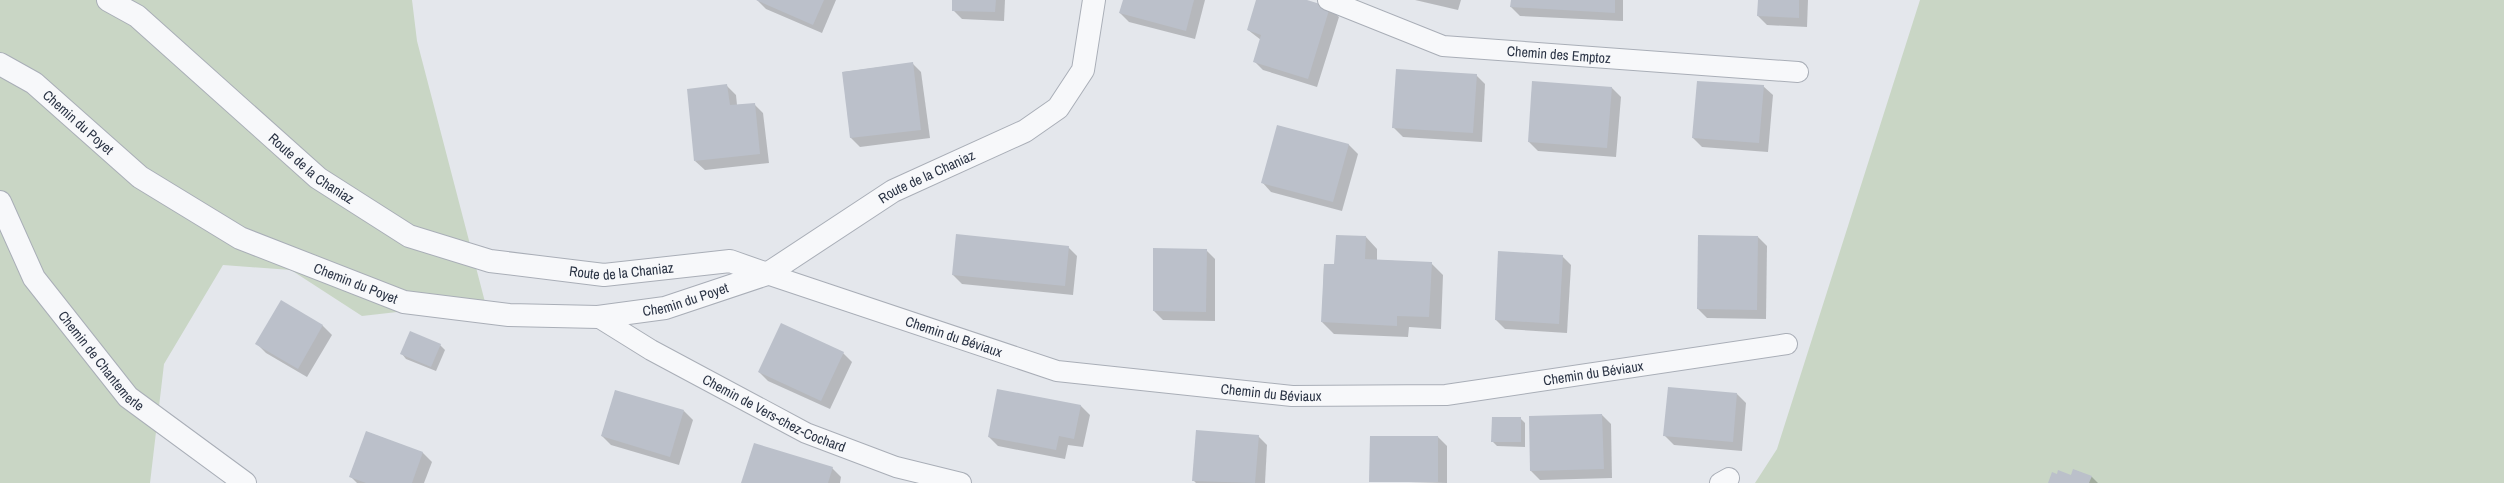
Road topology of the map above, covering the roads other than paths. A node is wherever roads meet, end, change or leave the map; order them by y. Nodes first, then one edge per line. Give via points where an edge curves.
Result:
1 (108, 0) edge
2 (1094, 0) edge
3 (1328, 0) edge
4 (0, 64) edge
5 (1798, 72) dead end
6 (0, 202) edge
7 (767, 274) junction
8 (598, 317) junction
9 (1788, 344) dead end
10 (245, 483) edge
11 (961, 483) edge

1 - 7 street, Route de la Chaniaz via 137,16 318,178 410,236 490,261 604,275 730,261
2 - 7 street, Route de la Chaniaz via 1082,70 1058,108 1025,131 892,191
3 - 5 lane, Chemin des Emptoz via 1443,46
4 - 8 street, Chemin du Poyet via 34,82 140,177 240,238 404,302 509,315
6 - 10 street, Chemin de Chantemerle via 34,278 128,397
7 - 8 street, Chemin du Poyet via 665,308
7 - 9 lane, Chemin du Béviaux via 1056,371 1292,396 1446,395
8 - 11 lane, Chemin de Vers-chez-Cochard via 651,350 806,433 896,467

